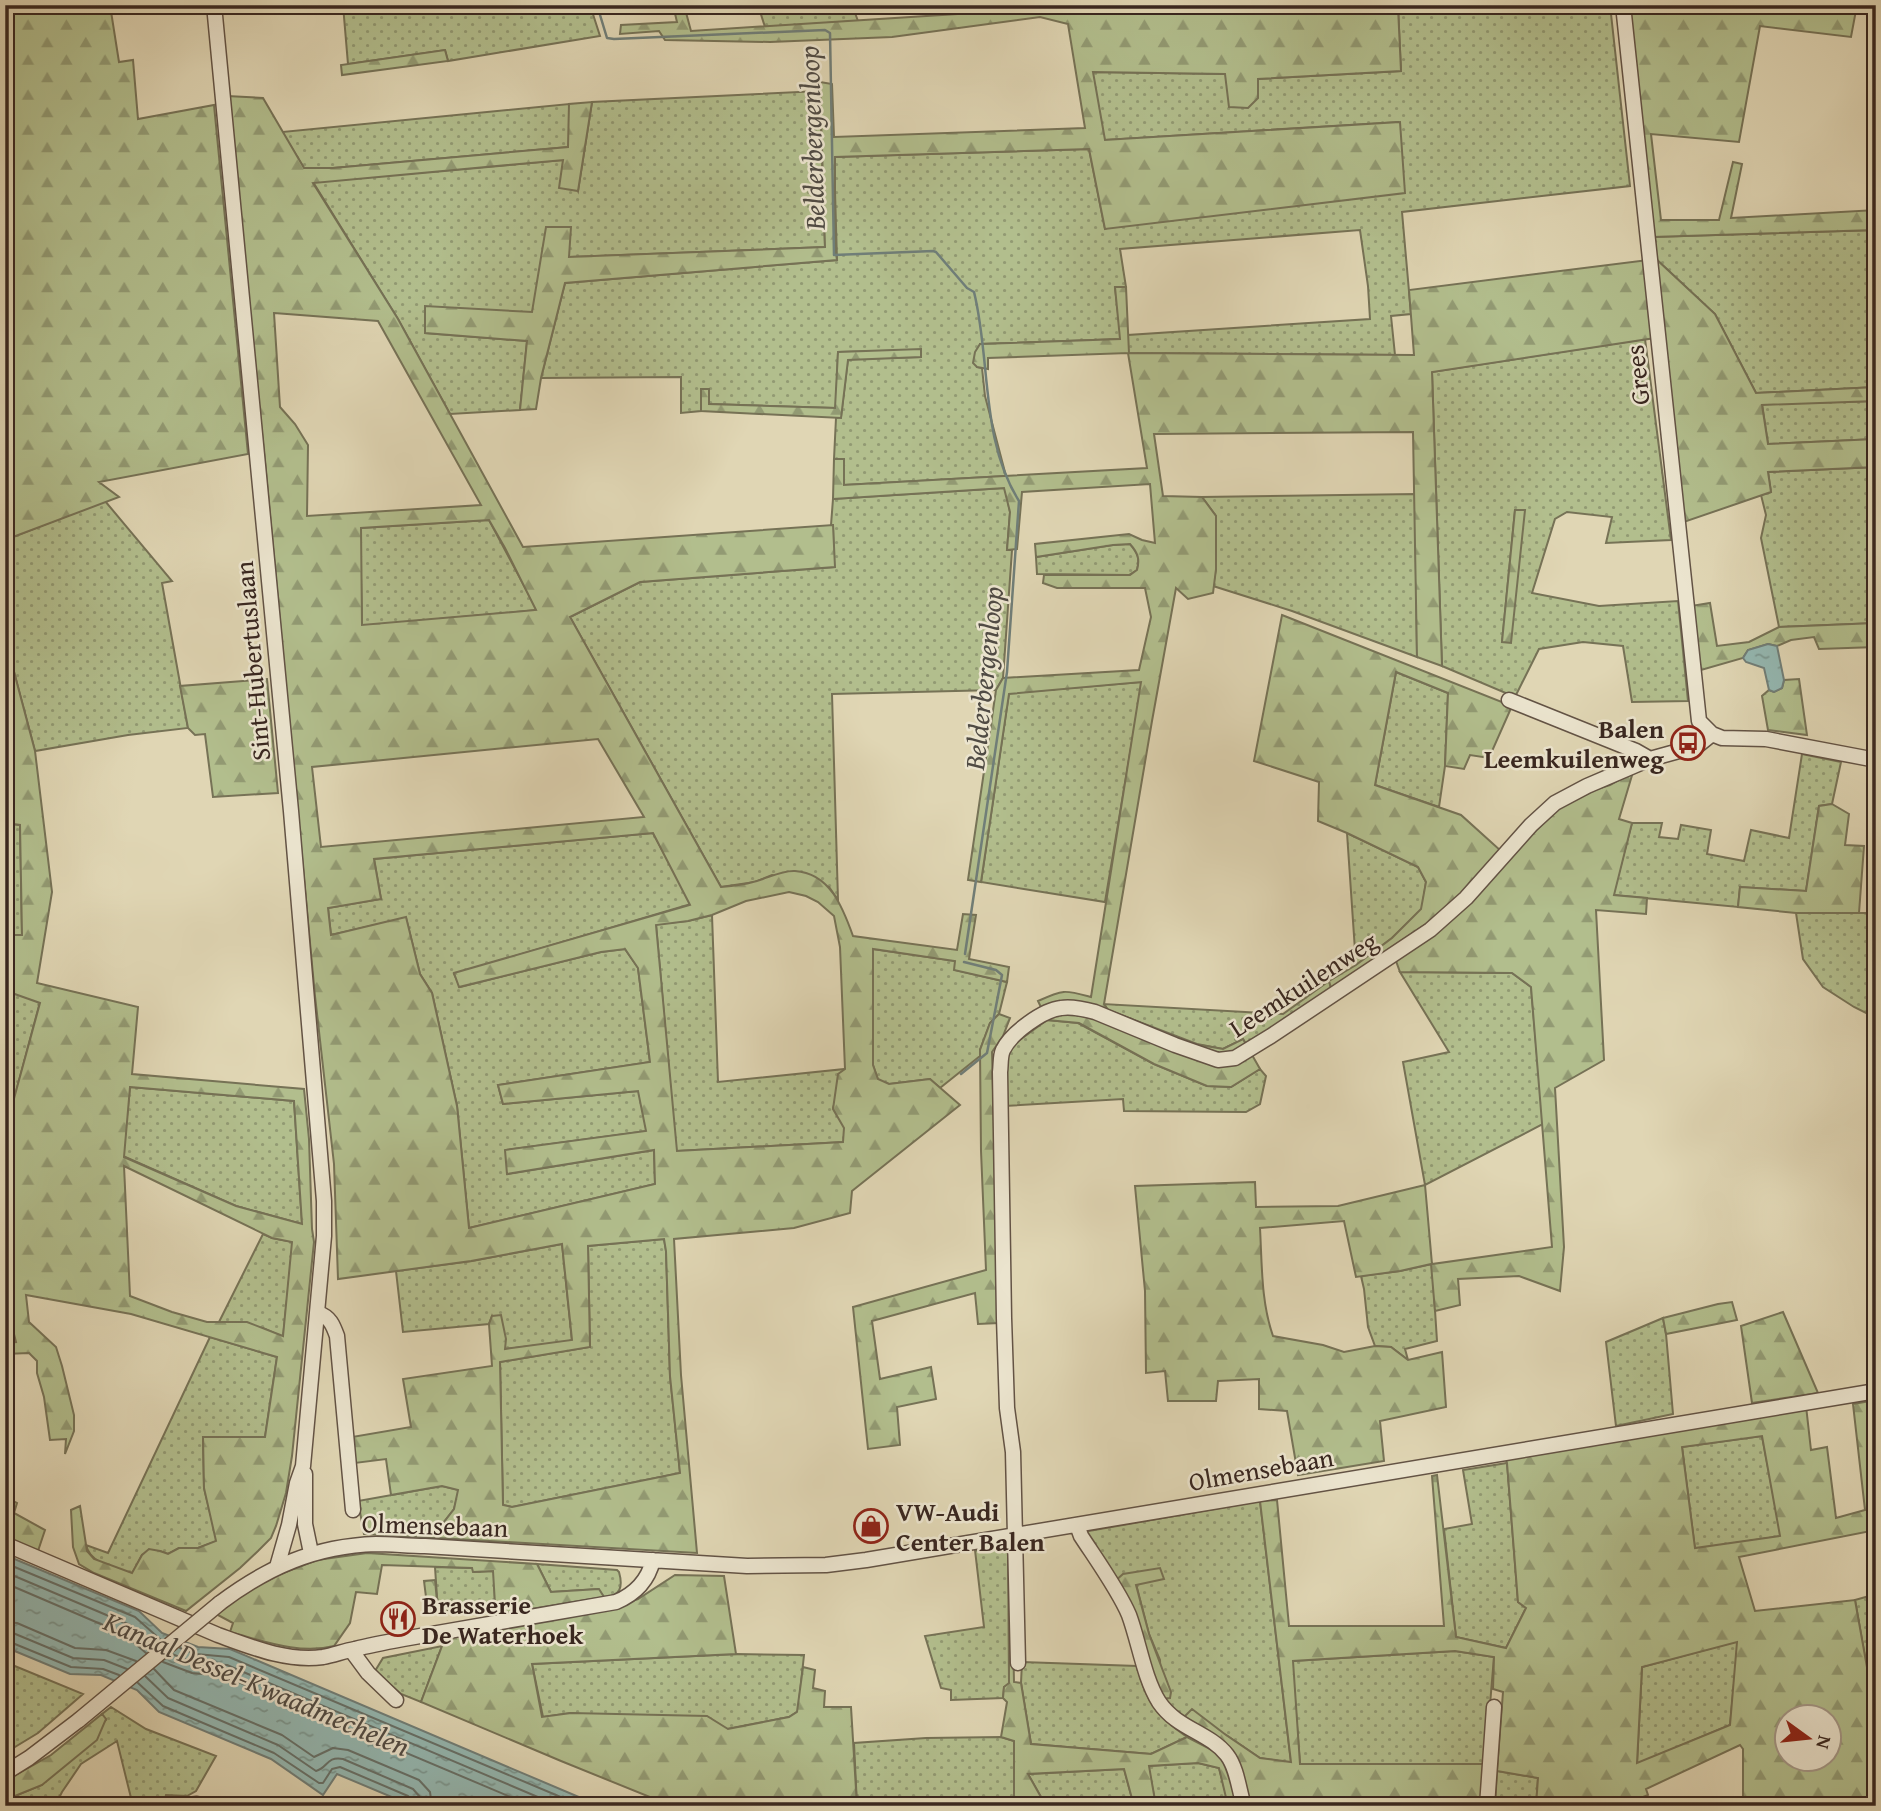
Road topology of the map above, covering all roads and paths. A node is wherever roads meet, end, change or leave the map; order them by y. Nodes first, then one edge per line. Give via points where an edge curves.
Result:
1 (214, 5) edge
2 (1623, 5) edge
3 (1510, 700) dead end
4 (1712, 734) junction
5 (1650, 760) junction
6 (1876, 760) edge
7 (318, 1313) junction
8 (1876, 1391) edge
9 (303, 1466) junction
10 (353, 1510) dead end
11 (1077, 1525) junction
12 (1014, 1535) junction
13 (5, 1544) edge
14 (312, 1553) junction
15 (653, 1560) junction
16 (277, 1567) junction
17 (351, 1650) junction
18 (1018, 1663) dead end
19 (396, 1700) dead end
20 (1494, 1707) dead end
21 (5, 1773) edge
22 (197, 1804) dead end
23 (178, 1806) edge
24 (1244, 1806) edge
25 (1487, 1806) edge

1 - 7 street, Sint-Hubertuslaan via 321,1158 324,1236
2 - 4 street, Grees via 1697,716
3 - 5 street
4 - 5 street, Leemkuilenweg via 1697,746
4 - 6 street via 1766,739
5 - 12 street, Leemkuilenweg via 1555,803 1430,930 1235,1058 1218,1060 1095,1012 1062,1007 1027,1024 1009,1041 1002,1052 1000,1072
7 - 9 street, Sint-Hubertuslaan
7 - 10 street via 326,1315 337,1336
8 - 11 street, Olmensebaan
9 - 14 street, Sint-Hubertuslaan via 305,1524
9 - 16 street, Sint-Hubertuslaan
11 - 12 street, Olmensebaan
11 - 24 street via 1128,1614 1158,1700 1173,1718 1226,1754
12 - 15 street, Olmensebaan via 825,1565
12 - 18 street, Leemkuilenweg
13 - 17 street via 251,1647 305,1658
14 - 15 street, Olmensebaan via 379,1544
14 - 16 street, Olmensebaan
15 - 17 street via 641,1585 616,1602
16 - 21 street, Olmensebaan, bridge via 237,1590 79,1720
17 - 19 street
20 - 25 street
22 - 23 street

